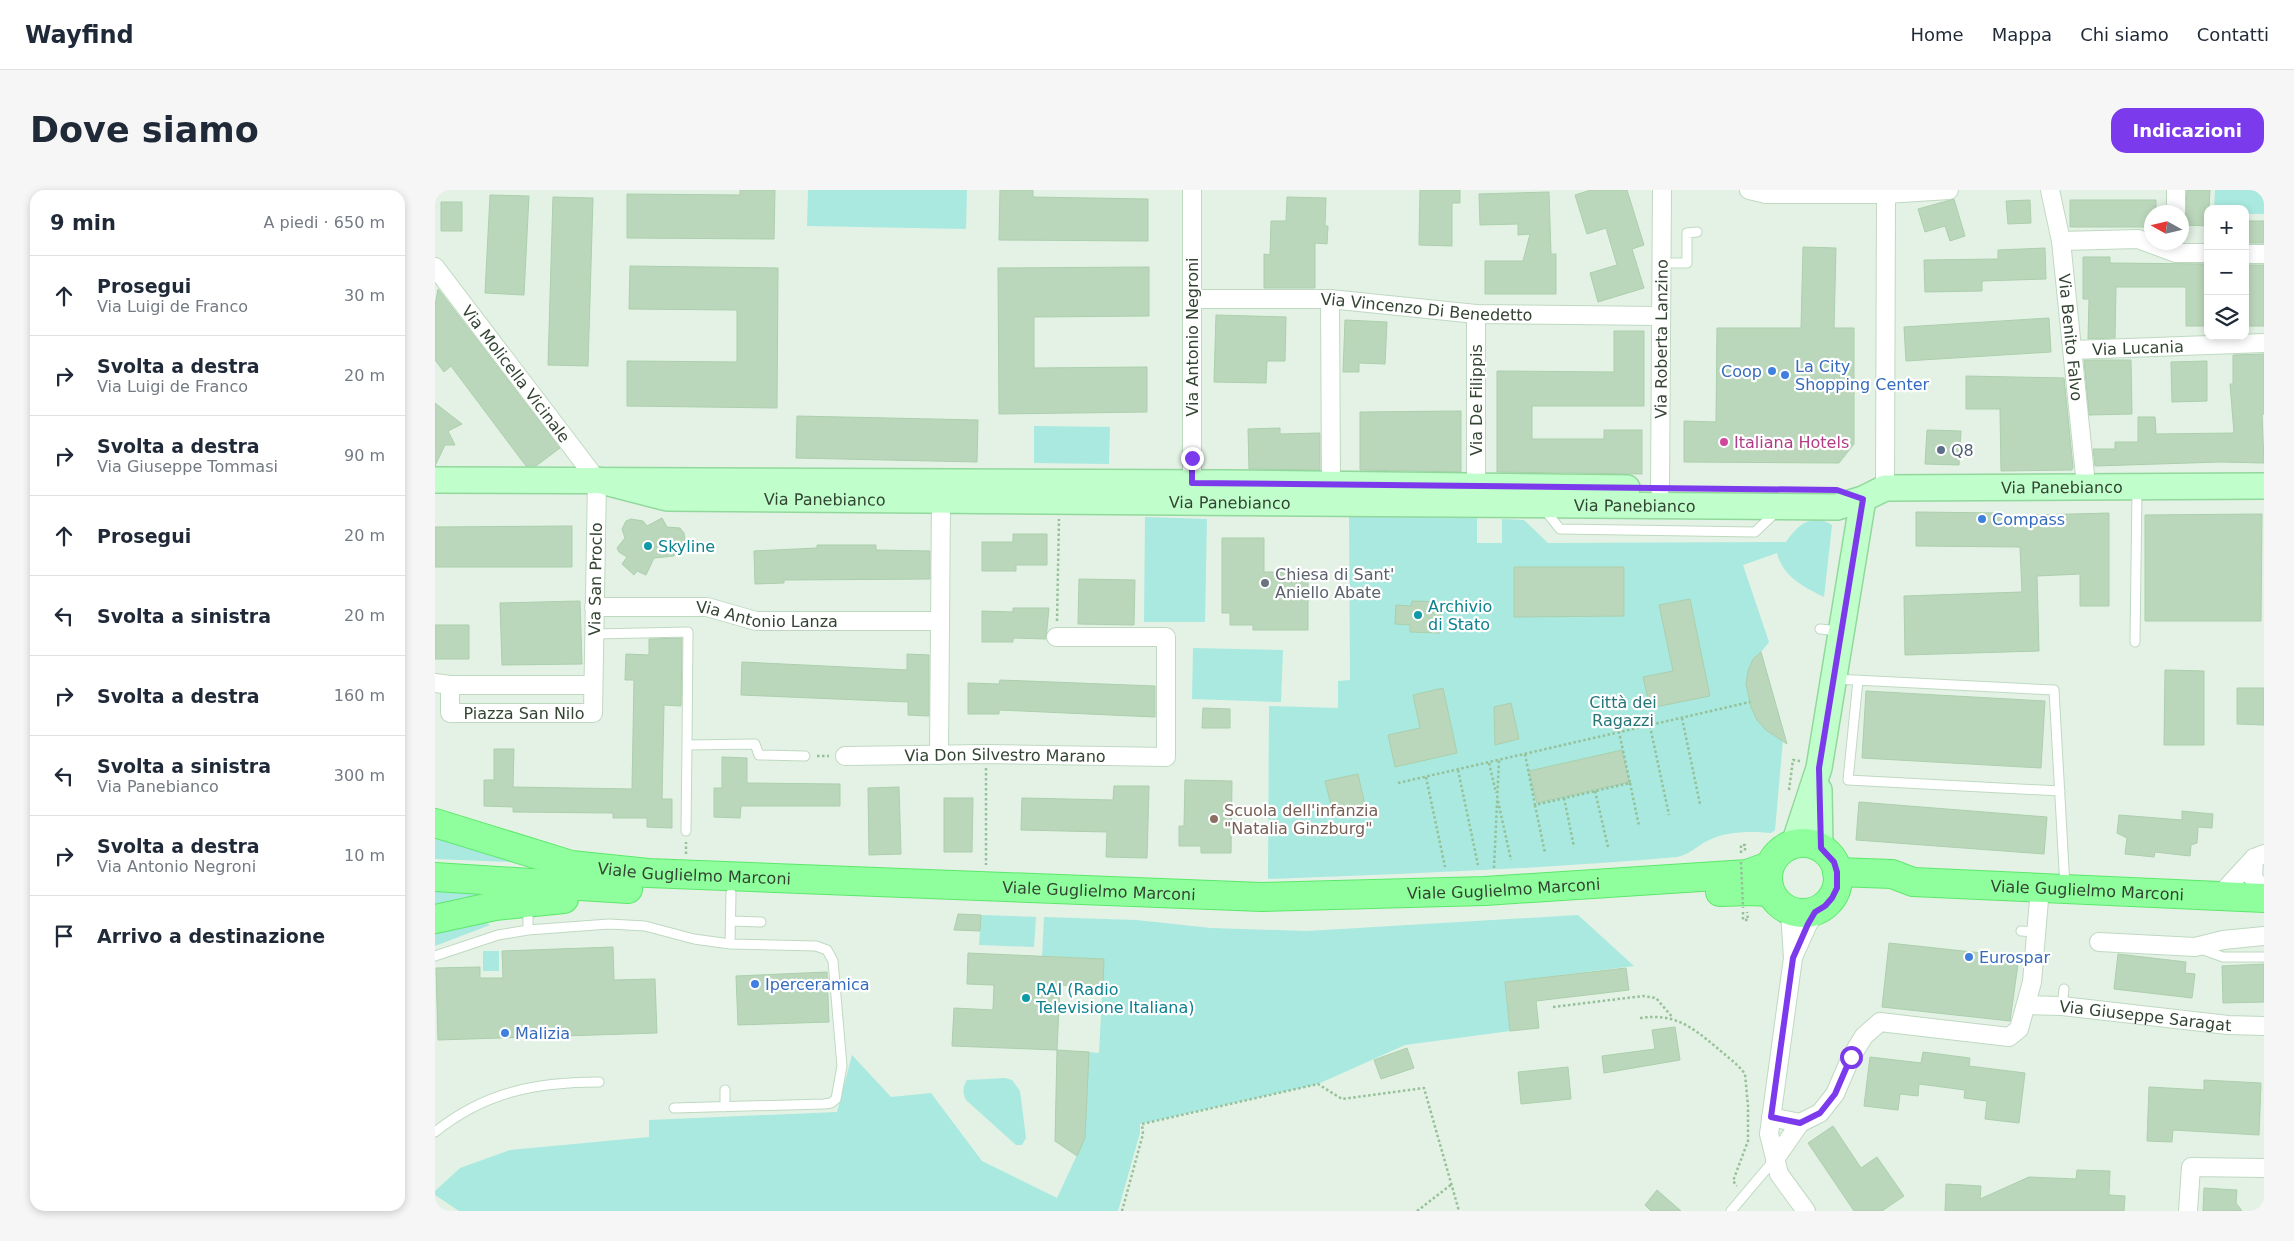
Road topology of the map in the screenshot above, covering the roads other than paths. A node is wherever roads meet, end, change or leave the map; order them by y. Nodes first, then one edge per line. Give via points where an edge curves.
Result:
1 (1192, 190) edge
2 (1662, 190) edge
3 (1749, 190) edge
4 (1949, 190) edge
5 (2050, 190) edge
6 (2176, 190) edge
7 (1894, 192) edge
8 (2176, 205) edge
9 (1697, 232) dead end
10 (2144, 240) edge
11 (2061, 241) junction
12 (2189, 250) edge
13 (2204, 252) edge
14 (2249, 254) edge
15 (2264, 254) edge
16 (1662, 263) junction
17 (435, 267) edge
18 (1330, 298) junction
19 (1192, 299) junction
20 (1477, 314) junction
21 (1661, 316) junction
22 (2264, 344) edge
23 (2073, 350) junction
24 (435, 480) edge
25 (597, 480) junction
26 (1331, 484) junction
27 (2086, 485) junction
28 (1477, 486) junction
29 (2137, 486) junction
30 (2264, 486) edge
31 (1885, 488) junction
32 (1660, 489) junction
33 (1192, 492) junction
34 (1863, 499) junction
35 (941, 500) junction
36 (594, 607) junction
37 (940, 621) junction
38 (594, 634) junction
39 (1056, 638) road end
40 (2135, 642) dead end
41 (1832, 679) junction
42 (1858, 680) junction
43 (593, 682) junction
44 (442, 684) edge
45 (687, 745) junction
46 (939, 754) junction
47 (805, 756) road end
48 (845, 756) road end
49 (2059, 791) junction
50 (435, 823) edge
51 (686, 831) road end
52 (1807, 846) junction
53 (2259, 856) edge
54 (435, 877) edge
55 (1770, 879) junction
56 (1837, 880) junction
57 (2053, 889) junction
58 (649, 890) junction
59 (2264, 891) edge
60 (731, 893) junction
61 (2218, 898) junction
62 (2264, 898) edge
63 (527, 902) junction
64 (1803, 912) junction
65 (435, 919) edge
66 (731, 921) junction
67 (761, 922) dead end
68 (528, 930) junction
69 (2264, 936) edge
70 (2099, 942) dead end
71 (730, 944) junction
72 (2195, 947) junction
73 (435, 956) edge
74 (2264, 957) edge
75 (1793, 958) junction
76 (2027, 1005) junction
77 (2264, 1026) edge
78 (599, 1082) dead end
79 (725, 1090) dead end
80 (725, 1107) junction
81 (674, 1108) dead end
82 (1771, 1117) junction
83 (1800, 1123) junction
84 (435, 1132) edge
85 (1775, 1159) junction
86 (2264, 1168) edge
87 (1731, 1211) edge
88 (1806, 1211) edge
89 (2188, 1211) edge

1 - 19 street, Via Antonio Negroni
2 - 16 street, Via Roberta Lanzino
3 - 7 street via 1766,194
4 - 7 street
5 - 11 street, Via Benito Falvo
6 - 8 street
7 - 31 street via 1882,226
9 - 16 lane via 1687,232 1687,263
10 - 11 street
11 - 23 street, Via Benito Falvo
12 - 13 street
14 - 15 street
16 - 21 street, Via Roberta Lanzino
17 - 25 street, Via Molicella Vicinale
18 - 19 street, Via Vincenzo Di Benedetto
18 - 20 street, Via Vincenzo Di Benedetto
18 - 26 street
19 - 33 street, Via Antonio Negroni
20 - 21 street, Via Vincenzo Di Benedetto
20 - 28 street, Via De Filippis
21 - 32 street, Via Roberta Lanzino
22 - 23 street, Via Lucania
23 - 27 street, Via Benito Falvo
24 - 25 street, Via Panebianco
25 - 33 street, Via Panebianco
25 - 35 street, Via Panebianco via 667,498
25 - 36 street, Via San Proclo
26 - 28 street, Via Panebianco
26 - 33 street, Via Panebianco
27 - 29 street, Via Panebianco
27 - 31 street, Via Panebianco
28 - 32 street, Via Panebianco
29 - 30 street, Via Panebianco
29 - 40 lane
31 - 34 street, Via Panebianco
32 - 34 street, Via Panebianco via 1837,490
33 - 34 street, Via Panebianco via 1312,506 1837,507
33 - 35 street, Via Panebianco via 1059,500
34 - 41 street via 1830,630
35 - 37 street
36 - 37 street, Via Antonio Lanza via 707,607 756,621
36 - 38 street, Via San Proclo
37 - 46 street
38 - 43 street, Via San Proclo
38 - 45 lane via 688,632
39 - 46 street, Via Don Silvestro Marano via 1166,637 1166,757
41 - 42 lane
41 - 52 street via 1810,765
42 - 49 lane via 2054,690
42 - 49 lane via 1849,780
43 - 44 street, Piazza San Nilo
43 - 44 street, Piazza San Nilo via 593,713 450,714
45 - 47 lane via 755,744 759,755
45 - 51 lane
46 - 48 street, Via Don Silvestro Marano
49 - 57 lane
50 - 55 main road, Viale Guglielmo Marconi via 571,865 648,873 1262,897 1485,891 1747,874
52 - 55 main road via 1784,848 1775,856
52 - 56 main road via 1834,862
53 - 59 street via 2253,878
53 - 61 street
54 - 58 main road, Viale Guglielmo Marconi
55 - 60 main road, Viale Guglielmo Marconi via 1749,891 1262,915
55 - 64 main road via 1775,900
56 - 57 main road, Viale Guglielmo Marconi via 1890,888 1913,882
56 - 64 main road via 1832,898 1825,906
57 - 61 main road, Viale Guglielmo Marconi
57 - 76 street via 2029,931 2033,982
58 - 60 main road, Viale Guglielmo Marconi
58 - 63 main road
60 - 66 lane
61 - 62 main road, Viale Guglielmo Marconi
63 - 65 main road
63 - 68 lane
64 - 75 street
64 - 75 street via 1808,924
66 - 67 lane
66 - 71 lane
68 - 71 lane via 609,924 645,926 694,939
68 - 73 lane via 498,935
69 - 72 street via 2223,940
70 - 72 street
71 - 80 lane via 816,946 827,950 833,961 842,1066 836,1099 831,1103
72 - 74 lane via 2223,957
75 - 82 street
76 - 77 street, Via Giuseppe Saragat via 2063,997 2227,1024
76 - 83 street via 2019,1029 2009,1037 1880,1022 1864,1036 1835,1094 1820,1113
78 - 84 lane via 568,1082 509,1092 467,1109
79 - 80 lane
80 - 81 lane
82 - 83 street
82 - 85 street via 1769,1134
83 - 85 street
85 - 87 lane
85 - 88 street via 1779,1174
86 - 89 street via 2191,1166

